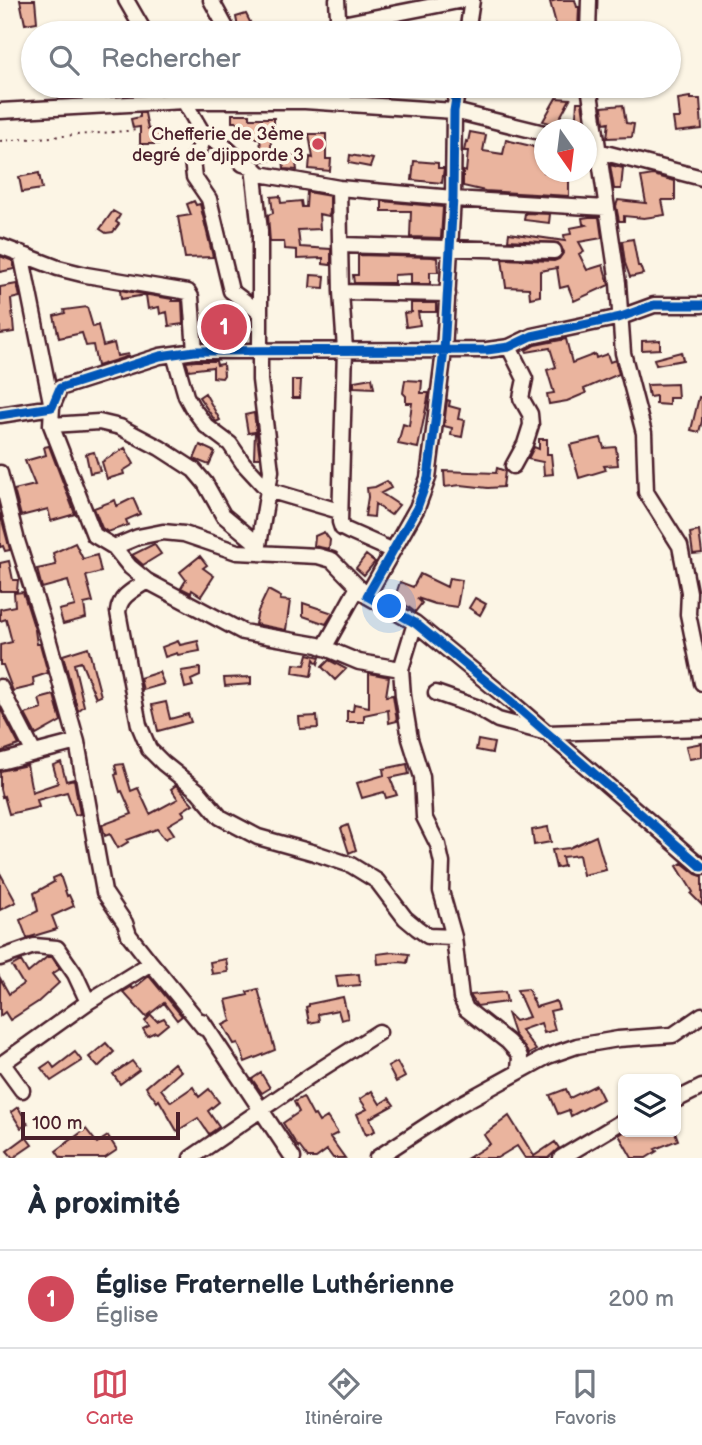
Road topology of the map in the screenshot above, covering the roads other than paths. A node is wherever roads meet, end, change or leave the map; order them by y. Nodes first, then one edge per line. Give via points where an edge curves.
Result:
1 (126, 0) edge
2 (211, 0) edge
3 (337, 0) edge
4 (463, 0) edge
5 (472, 0) edge
6 (589, 0) edge
7 (138, 21) edge
8 (222, 21) edge
9 (338, 21) edge
10 (376, 21) edge
11 (469, 21) edge
12 (588, 21) edge
13 (182, 98) edge
14 (265, 98) edge
15 (281, 98) edge
16 (324, 98) edge
17 (344, 98) edge
18 (456, 98) edge
19 (590, 98) edge
20 (184, 101) junction
21 (267, 101) junction
22 (344, 103) junction
23 (0, 111) edge
24 (454, 111) junction
25 (591, 119) edge
26 (534, 130) edge
27 (202, 133) junction
28 (597, 151) edge
29 (253, 167) junction
30 (597, 171) edge
31 (702, 178) edge
32 (339, 188) junction
33 (453, 198) junction
34 (606, 208) junction
35 (340, 245) junction
36 (0, 246) edge
37 (450, 249) junction
38 (554, 251) dead end
39 (21, 253) junction
40 (341, 292) junction
41 (448, 294) junction
42 (702, 306) edge
43 (259, 312) junction
44 (621, 317) junction
45 (509, 347) junction
46 (345, 349) junction
47 (195, 351) junction
48 (259, 351) junction
49 (444, 351) junction
50 (174, 355) junction
51 (52, 407) junction
52 (0, 415) edge
53 (51, 425) junction
54 (513, 466) dead end
55 (0, 473) edge
56 (268, 489) junction
57 (339, 511) junction
58 (114, 547) junction
59 (258, 549) junction
60 (391, 550) junction
61 (147, 581) junction
62 (362, 592) junction
63 (415, 622) junction
64 (324, 648) junction
65 (401, 669) junction
66 (702, 683) edge
67 (0, 687) edge
68 (436, 693) dead end
69 (702, 728) edge
70 (547, 733) junction
71 (77, 742) junction
72 (34, 753) junction
73 (0, 762) edge
74 (702, 867) edge
75 (454, 937) junction
76 (0, 958) edge
77 (151, 963) junction
78 (88, 1002) junction
79 (702, 1015) edge
80 (379, 1032) dead end
81 (1, 1064) edge
82 (519, 1070) junction
83 (19, 1086) dead end
84 (702, 1087) edge
85 (681, 1098) edge
86 (262, 1110) junction
87 (618, 1124) edge
88 (191, 1158) edge
89 (293, 1158) edge
90 (377, 1158) edge
91 (561, 1158) edge

1 - 7 street
2 - 8 street
3 - 9 street
4 - 10 street
5 - 11 street
6 - 12 street
13 - 20 street
14 - 21 street
15 - 21 street
16 - 22 street
17 - 22 street
18 - 24 street
19 - 25 street
20 - 21 street
20 - 23 street
20 - 27 street
22 - 24 street
24 - 26 street
24 - 33 street
27 - 29 street
27 - 43 street via 201,146 192,160 194,177 209,198 231,291
28 - 31 street
29 - 32 street via 260,174
29 - 43 street via 260,231
30 - 34 street
32 - 33 street
32 - 35 street
33 - 34 street
33 - 37 street
34 - 44 street
35 - 37 street
35 - 40 street
36 - 39 street
37 - 38 street
37 - 41 street
39 - 47 street via 86,275 188,292
39 - 51 street
40 - 41 street
40 - 46 street
41 - 49 street
42 - 44 street via 654,305
43 - 48 street
44 - 45 street via 532,336
44 - 66 street via 623,353 644,433 646,492 680,546
45 - 49 street
45 - 54 street via 525,379 521,398 531,425
46 - 48 street
46 - 49 street
46 - 57 street
47 - 48 street
47 - 50 street
48 - 56 street via 271,471
49 - 60 street via 428,478 417,508
50 - 51 street via 60,388
50 - 56 street via 192,407
51 - 52 street
51 - 53 street
53 - 58 street via 94,535
53 - 59 street via 99,422 120,427 160,448 194,470 223,515
55 - 71 street
56 - 57 street
56 - 59 street
57 - 60 street via 342,528
58 - 59 street via 163,532 184,534 237,552
58 - 61 street
59 - 62 street via 331,559
60 - 62 street
61 - 64 street via 243,632
61 - 75 street via 125,595 117,612 139,724 149,749 198,791 220,817 258,837 351,865 377,881 405,918 428,936
62 - 63 street
62 - 64 street
63 - 65 street
63 - 70 street
64 - 65 street via 359,662
65 - 75 street via 410,738 422,777 424,817 438,845 441,891
67 - 72 street
68 - 70 street via 498,720
69 - 70 street
70 - 74 street
71 - 72 street
71 - 77 street via 104,892
72 - 73 street
75 - 82 street via 463,1004 518,1053
76 - 78 street via 34,946 57,948
77 - 78 street
77 - 86 street via 203,1025
78 - 81 street
79 - 82 street via 673,1035 577,1046
80 - 86 street
81 - 83 street
82 - 90 street
84 - 85 street
86 - 88 street
86 - 89 street
87 - 91 street

